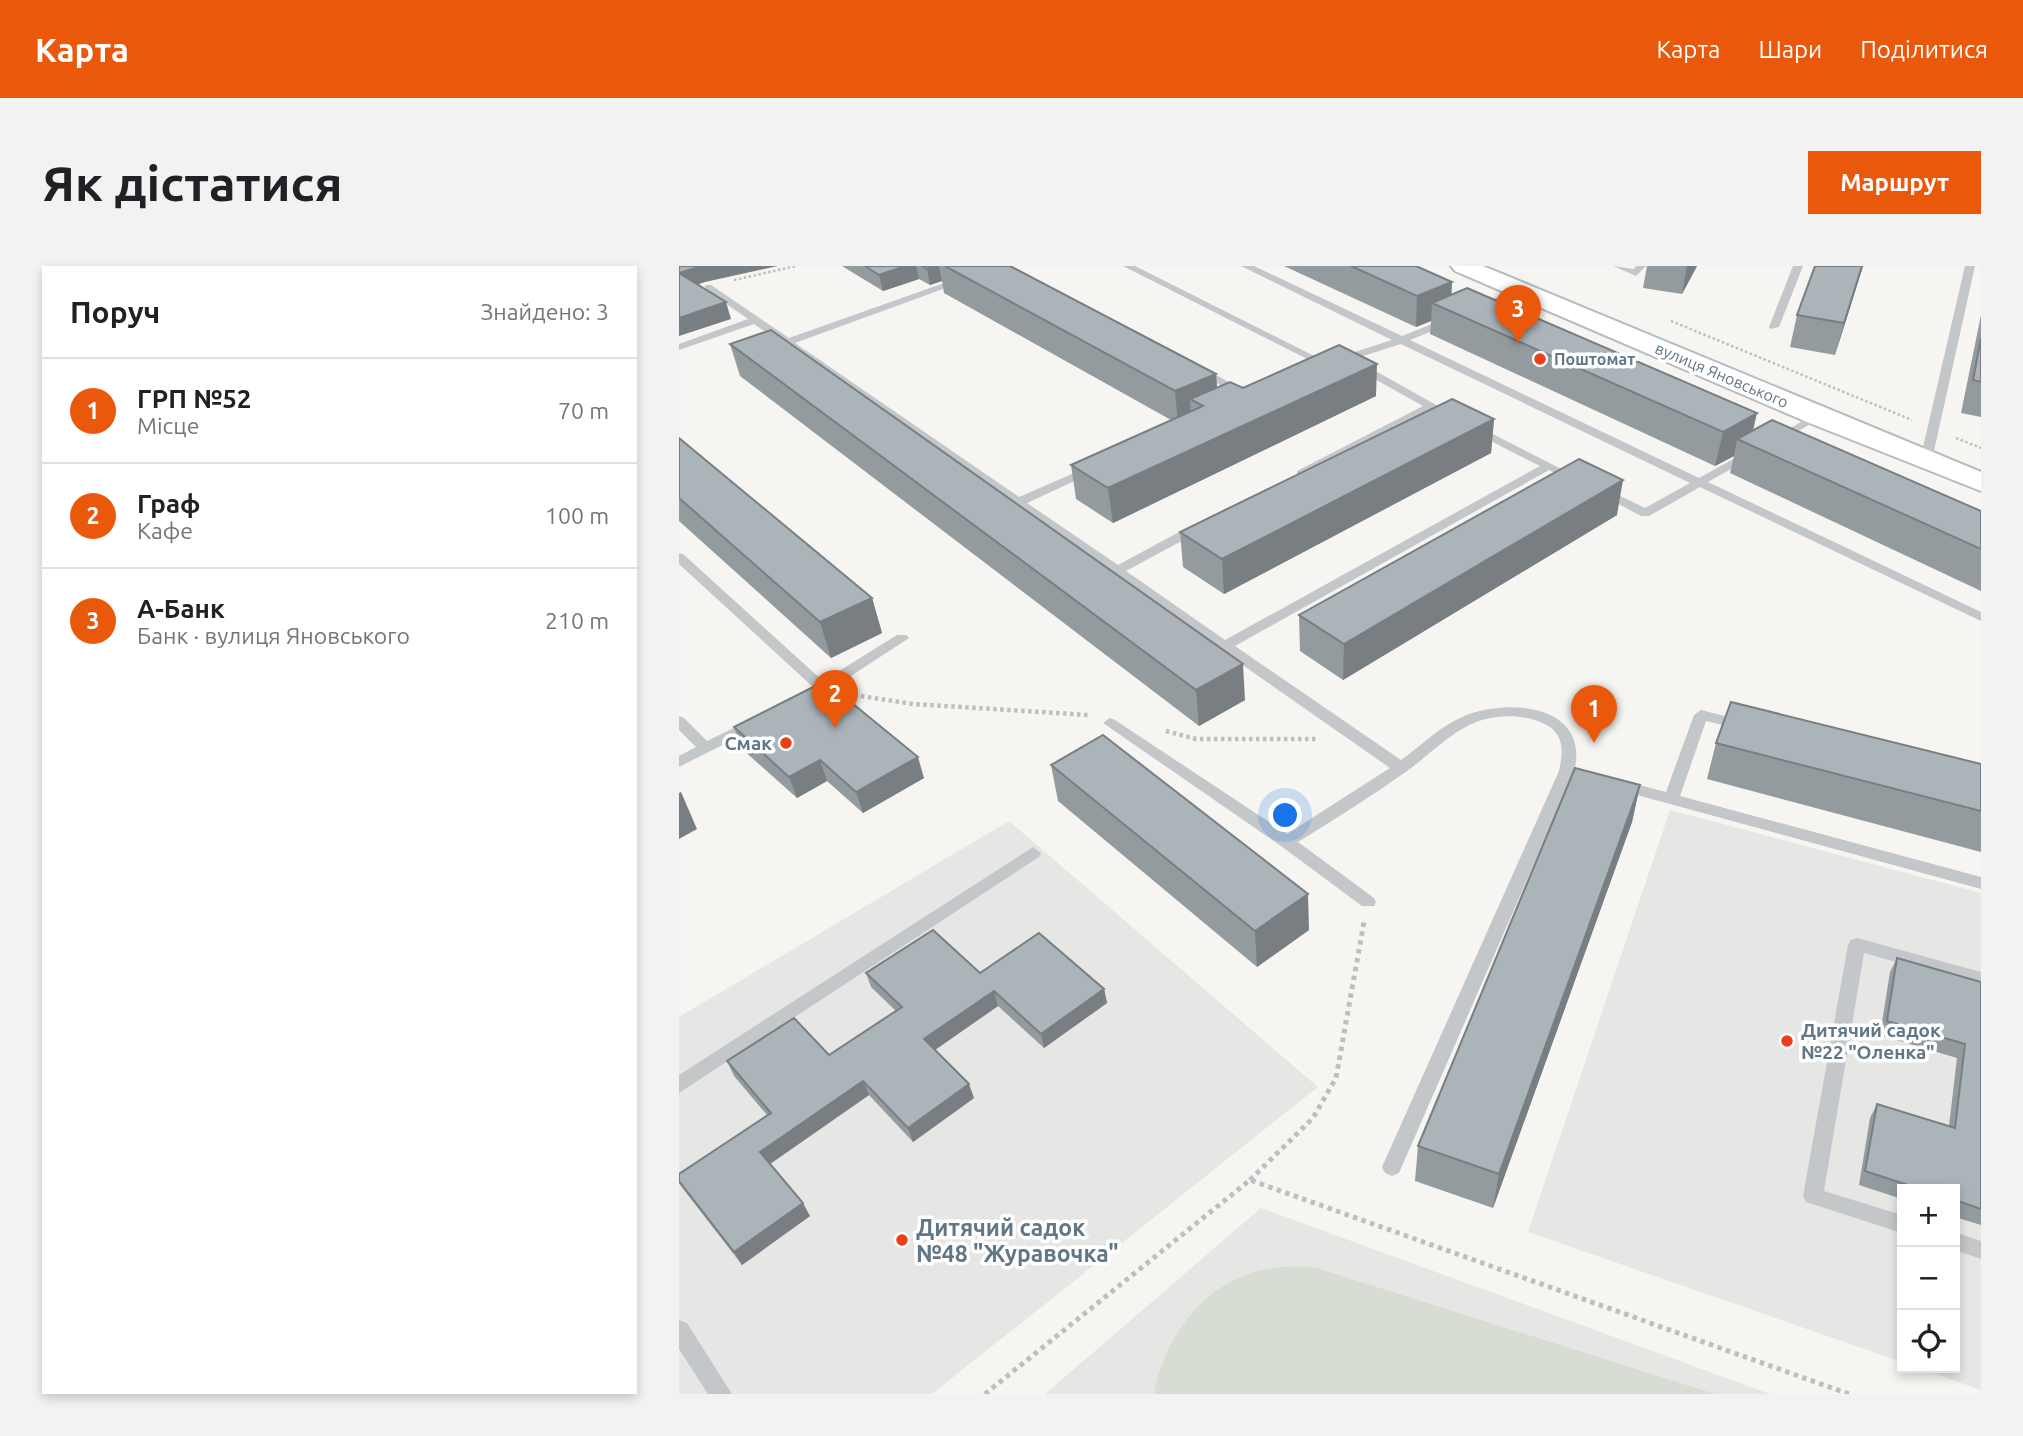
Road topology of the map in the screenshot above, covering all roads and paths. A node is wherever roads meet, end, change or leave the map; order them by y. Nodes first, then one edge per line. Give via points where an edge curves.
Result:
1 (1003, 266) edge
2 (1128, 266) edge
3 (1246, 266) edge
4 (1463, 266) edge
5 (1618, 266) edge
6 (1641, 266) edge
7 (1798, 266) edge
8 (1970, 266) edge
9 (1018, 273) edge
10 (708, 286) dead end
11 (1520, 290) junction
12 (1664, 318) dead end
13 (755, 320) junction
14 (1774, 327) dead end
15 (1402, 340) junction
16 (788, 342) junction
17 (679, 346) edge
18 (1344, 358) junction
19 (1189, 365) edge
20 (1327, 365) junction
21 (1314, 370) edge
22 (1238, 403) edge
23 (1431, 406) junction
24 (1817, 416) junction
25 (1932, 428) junction
26 (1981, 448) edge
27 (1926, 460) junction
28 (1101, 465) edge
29 (1548, 466) junction
30 (1284, 482) edge
31 (1981, 482) edge
32 (1700, 483) junction
33 (1020, 502) junction
34 (1210, 520) edge
35 (679, 557) edge
36 (1117, 571) junction
37 (1981, 617) edge
38 (902, 638) dead end
39 (1226, 645) junction
40 (823, 688) junction
41 (799, 700) edge
42 (764, 718) edge
43 (679, 721) edge
44 (1110, 723) dead end
45 (1755, 728) edge
46 (705, 748) junction
47 (679, 762) edge
48 (1401, 768) junction
49 (1567, 771) junction
50 (1671, 799) junction
51 (1287, 842) junction
52 (1033, 853) dead end
53 (1981, 883) edge
54 (1368, 902) joint
55 (1981, 979) edge
56 (679, 1085) edge
57 (1392, 1167) dead end
58 (1250, 1180) junction
59 (1897, 1222) edge
60 (1960, 1243) edge
61 (1981, 1250) edge
62 (679, 1330) edge
63 (721, 1394) edge
64 (985, 1394) edge
65 (1849, 1394) edge

1 - 9 lane
1 - 16 lane
2 - 20 lane
3 - 15 lane
4 - 11 main road, вулиця Яновського
5 - 6 lane via 1636,274
7 - 14 lane
8 - 25 lane
10 - 13 lane
11 - 15 lane
11 - 24 main road, вулиця Яновського
12 - 25 path
13 - 16 lane
13 - 17 lane
15 - 18 lane
15 - 32 lane
16 - 33 lane
18 - 20 lane
18 - 23 lane
19 - 22 lane via 1251,398
20 - 21 lane
23 - 29 lane
23 - 30 lane
24 - 27 main road, вулиця Яновського
24 - 32 lane
25 - 26 path
25 - 27 lane
27 - 31 main road, вулиця Яновського
28 - 33 lane
29 - 32 lane via 1645,513
29 - 39 lane
32 - 37 lane
33 - 36 lane
34 - 36 lane
35 - 40 lane
36 - 39 lane
38 - 40 lane
39 - 48 lane
40 - 41 lane
42 - 46 lane
43 - 46 lane
44 - 51 lane
45 - 50 lane via 1701,715
46 - 47 lane
48 - 49 lane via 1466,720 1514,712 1540,716 1558,725 1569,738
48 - 51 lane
49 - 50 lane
49 - 57 lane
50 - 53 lane
51 - 54 lane
52 - 56 lane
54 - 58 path via 1336,1078 1313,1118
55 - 59 lane via 1857,945 1813,1196
58 - 64 path
58 - 65 path
60 - 61 lane
62 - 63 lane

